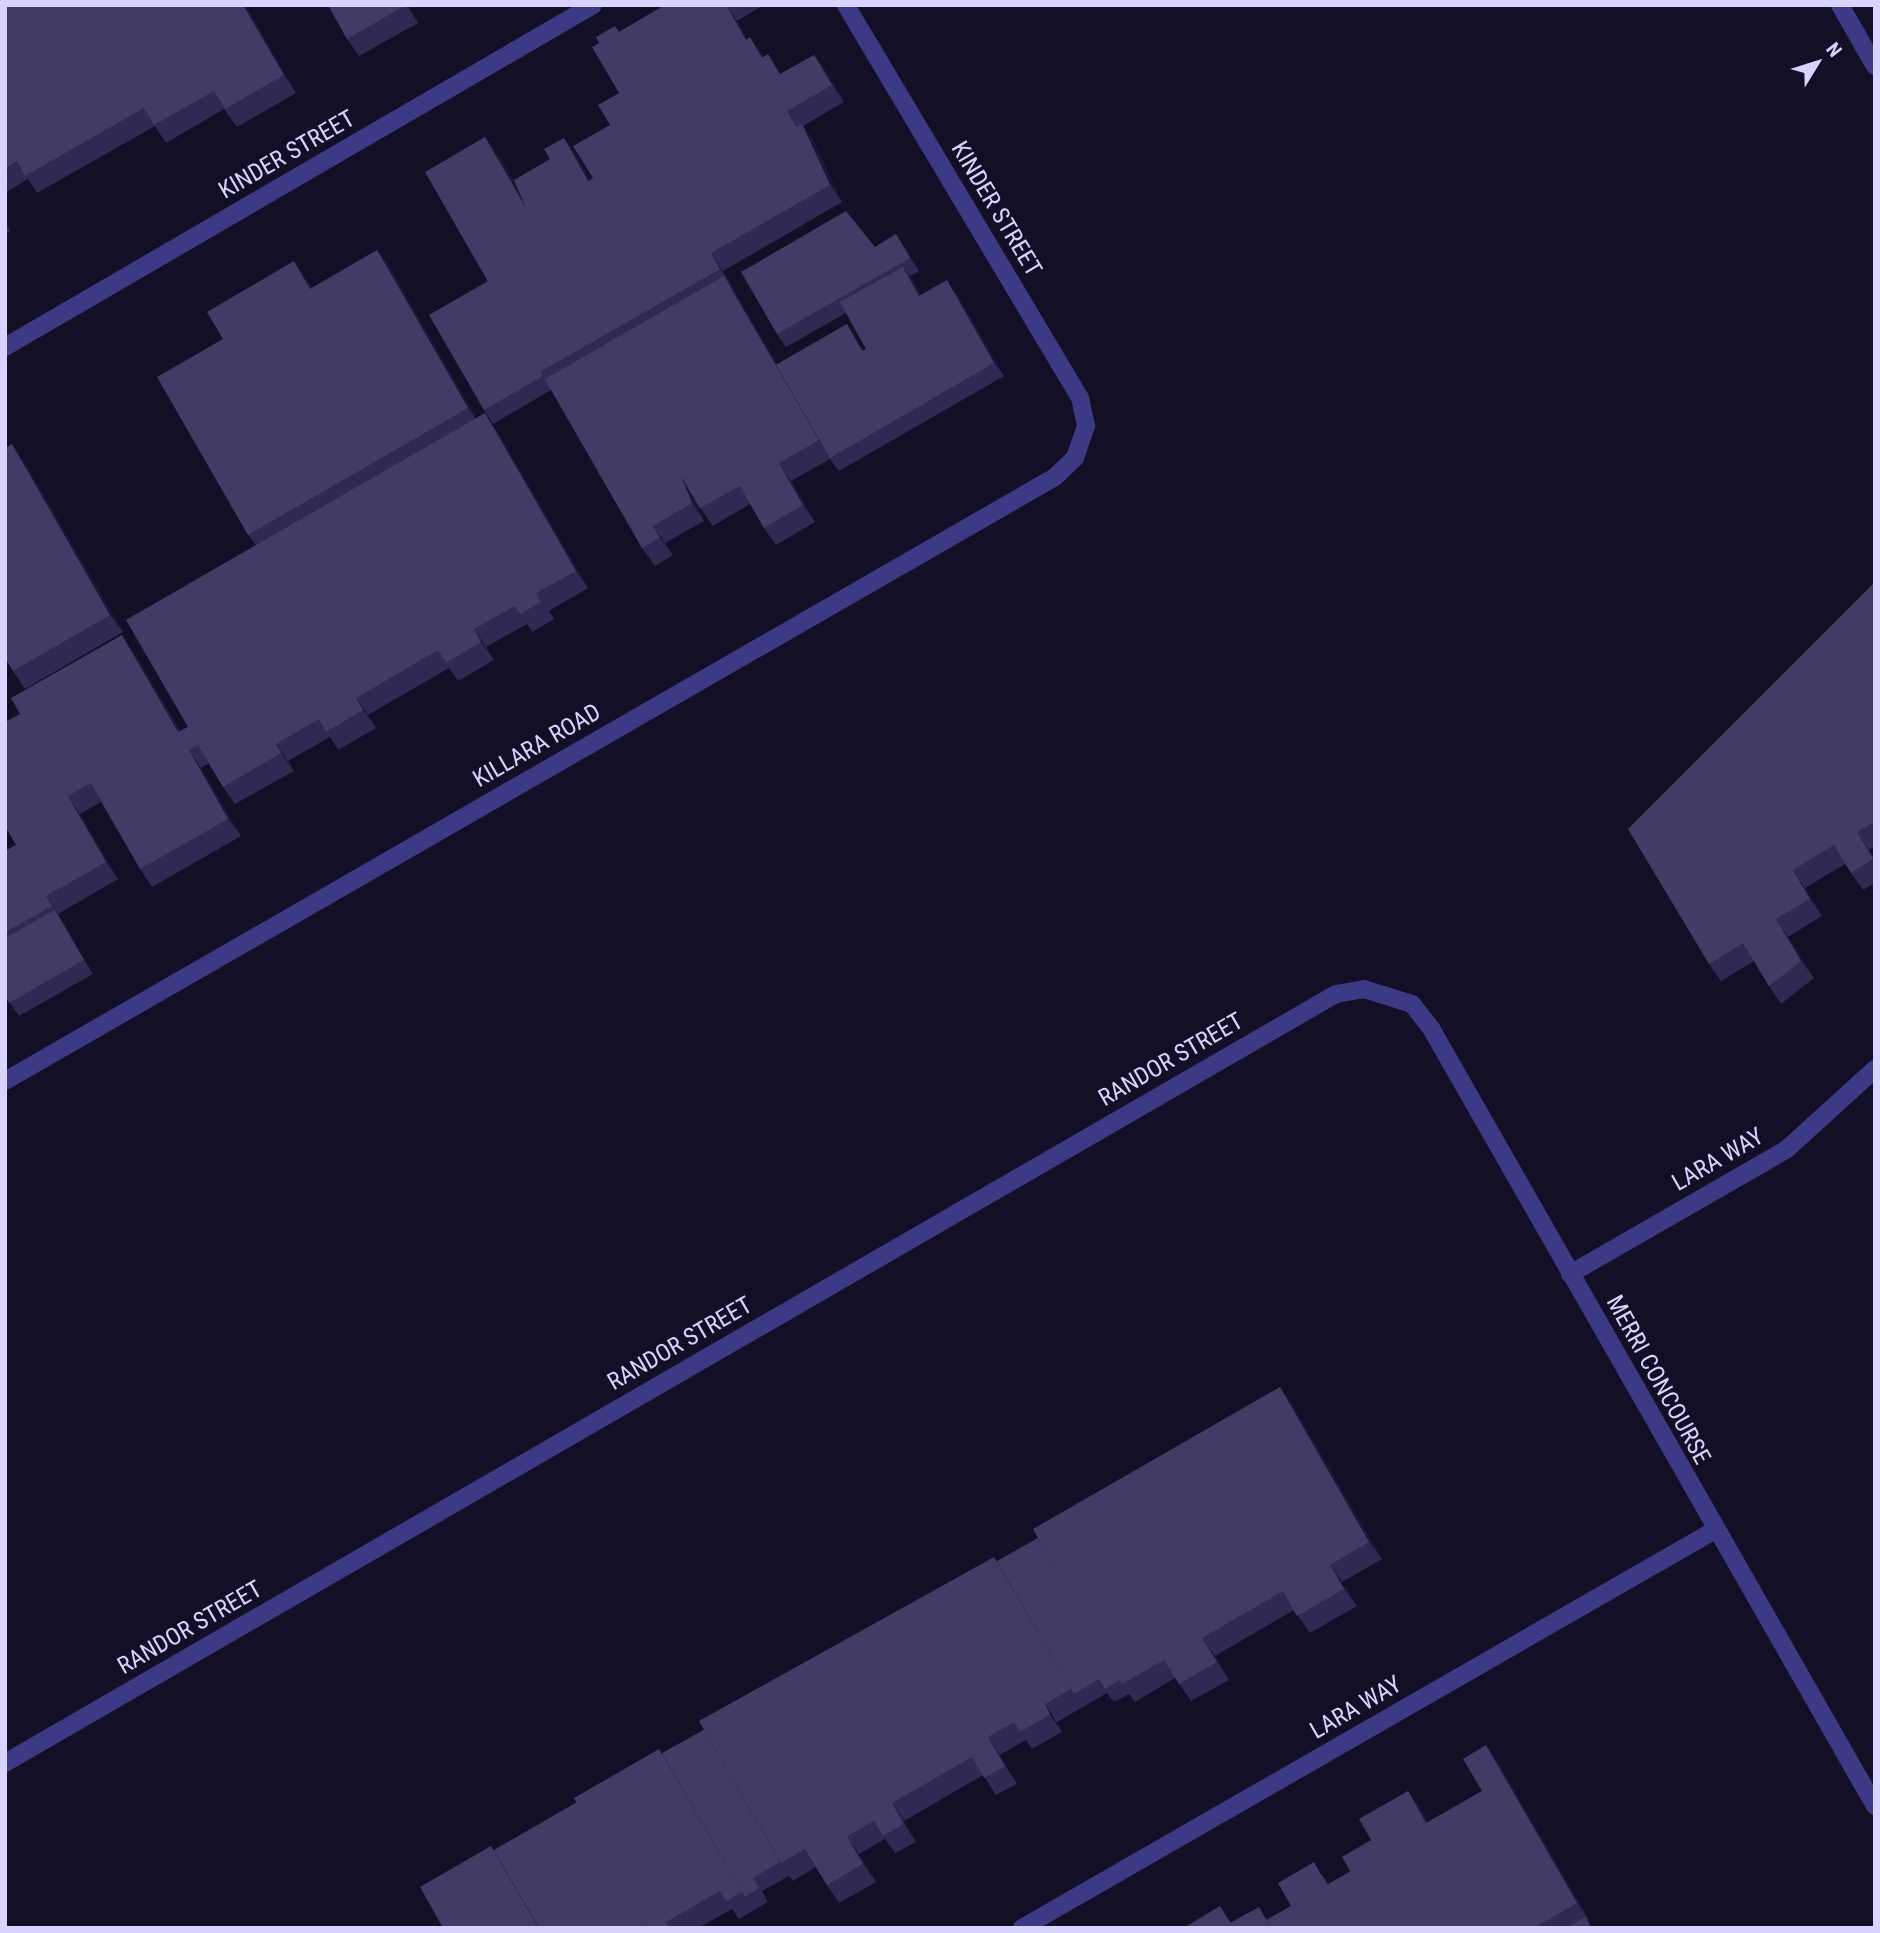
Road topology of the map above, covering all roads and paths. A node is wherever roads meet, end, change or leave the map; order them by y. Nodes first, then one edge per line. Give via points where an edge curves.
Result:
1 (593, 5) edge
2 (846, 5) edge
3 (1840, 5) edge
4 (1875, 66) edge
5 (5, 347) edge
6 (1082, 442) joint
7 (1387, 992) joint
8 (1875, 1069) edge
9 (5, 1081) edge
10 (1570, 1274) junction
11 (1715, 1530) junction
12 (5, 1763) edge
13 (1875, 1806) edge
14 (1022, 1928) edge

1 - 5 street, KINDER STREET
2 - 6 street, KINDER STREET via 1080,397
3 - 4 street
6 - 9 street, KILLARA ROAD via 1055,477
7 - 10 street, MERRI CONCOURSE via 1412,1004 1432,1030
7 - 12 street, RANDOR STREET via 1336,994
8 - 10 street, LARA WAY via 1787,1149
10 - 11 street, MERRI CONCOURSE
11 - 13 street, MERRI CONCOURSE
11 - 14 street, LARA WAY

